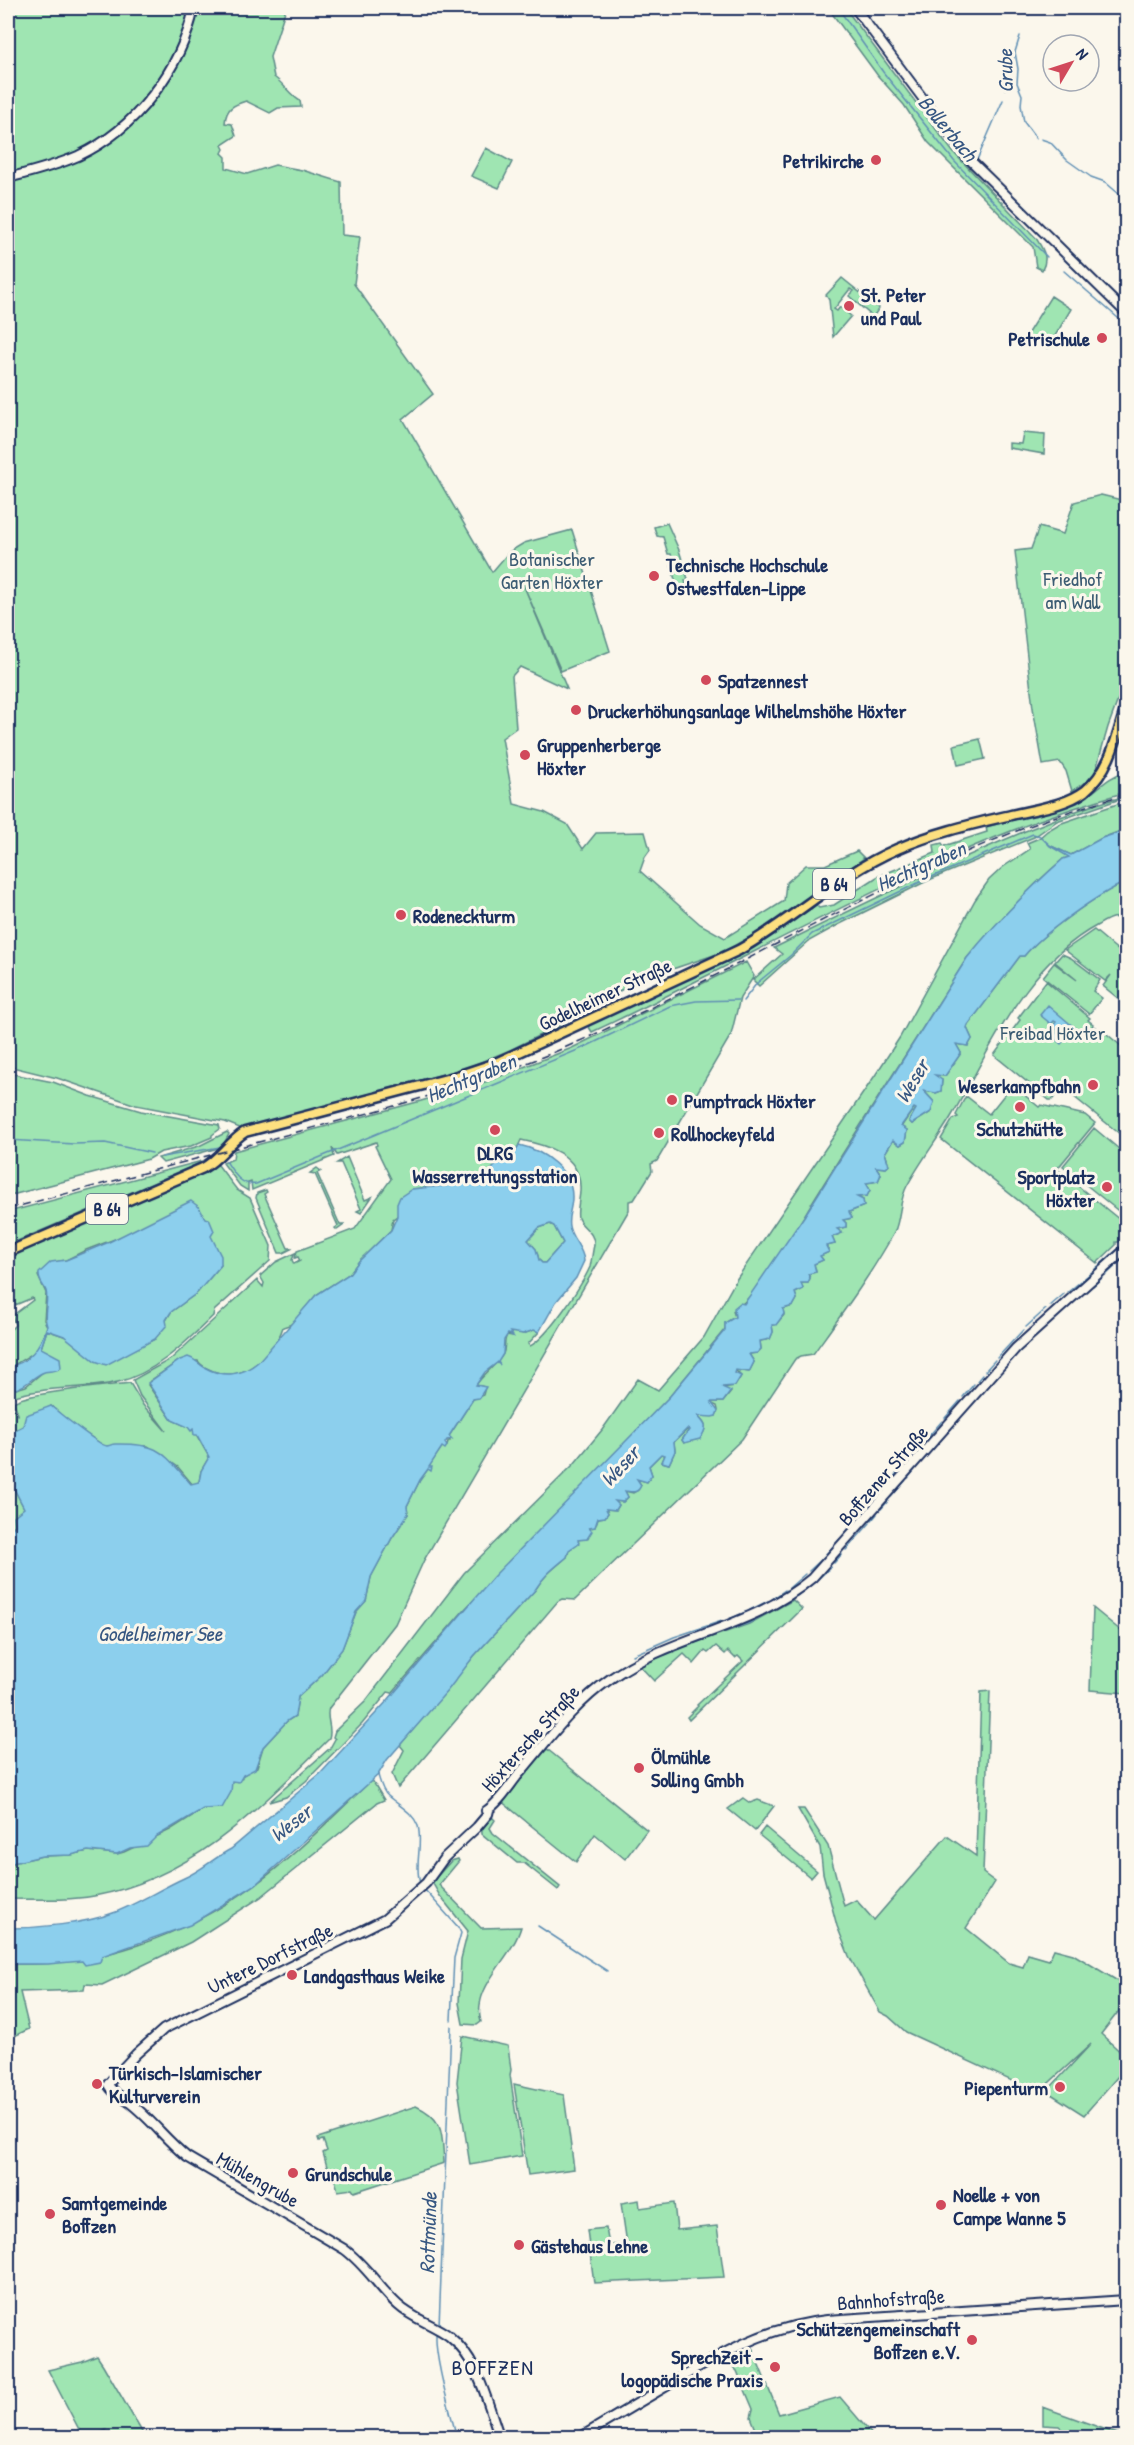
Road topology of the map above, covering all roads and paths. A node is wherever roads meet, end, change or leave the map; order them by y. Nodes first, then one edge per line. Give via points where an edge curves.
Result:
1 (194, 8) edge
2 (855, 8) edge
3 (8, 178) edge
4 (1126, 313) edge
5 (1126, 706) edge
6 (1126, 1249) edge
7 (8, 1252) edge
8 (627, 1667) joint
9 (458, 1848) joint
10 (109, 2081) joint
11 (1126, 2300) edge
12 (500, 2438) edge
13 (579, 2438) edge

1 - 3 street via 170,69 132,118 80,155
2 - 4 street via 966,156
5 - 7 main road, Godelheimer Straße / B 64 via 1106,765 1093,784 1071,799 899,848 838,881 739,950 496,1063 245,1132 203,1168
6 - 8 street, Boffzener Straße via 1016,1348 806,1583 751,1617 657,1651
8 - 9 street, Höxtersche Straße via 576,1708 478,1818
9 - 10 street, Untere Dorfstraße via 424,1886 380,1922 164,2029
10 - 12 street, Mühlengrube via 110,2088 187,2157 339,2245 362,2264 406,2313 461,2346 474,2366
11 - 13 street, Bahnhofstraße via 793,2325 720,2355

